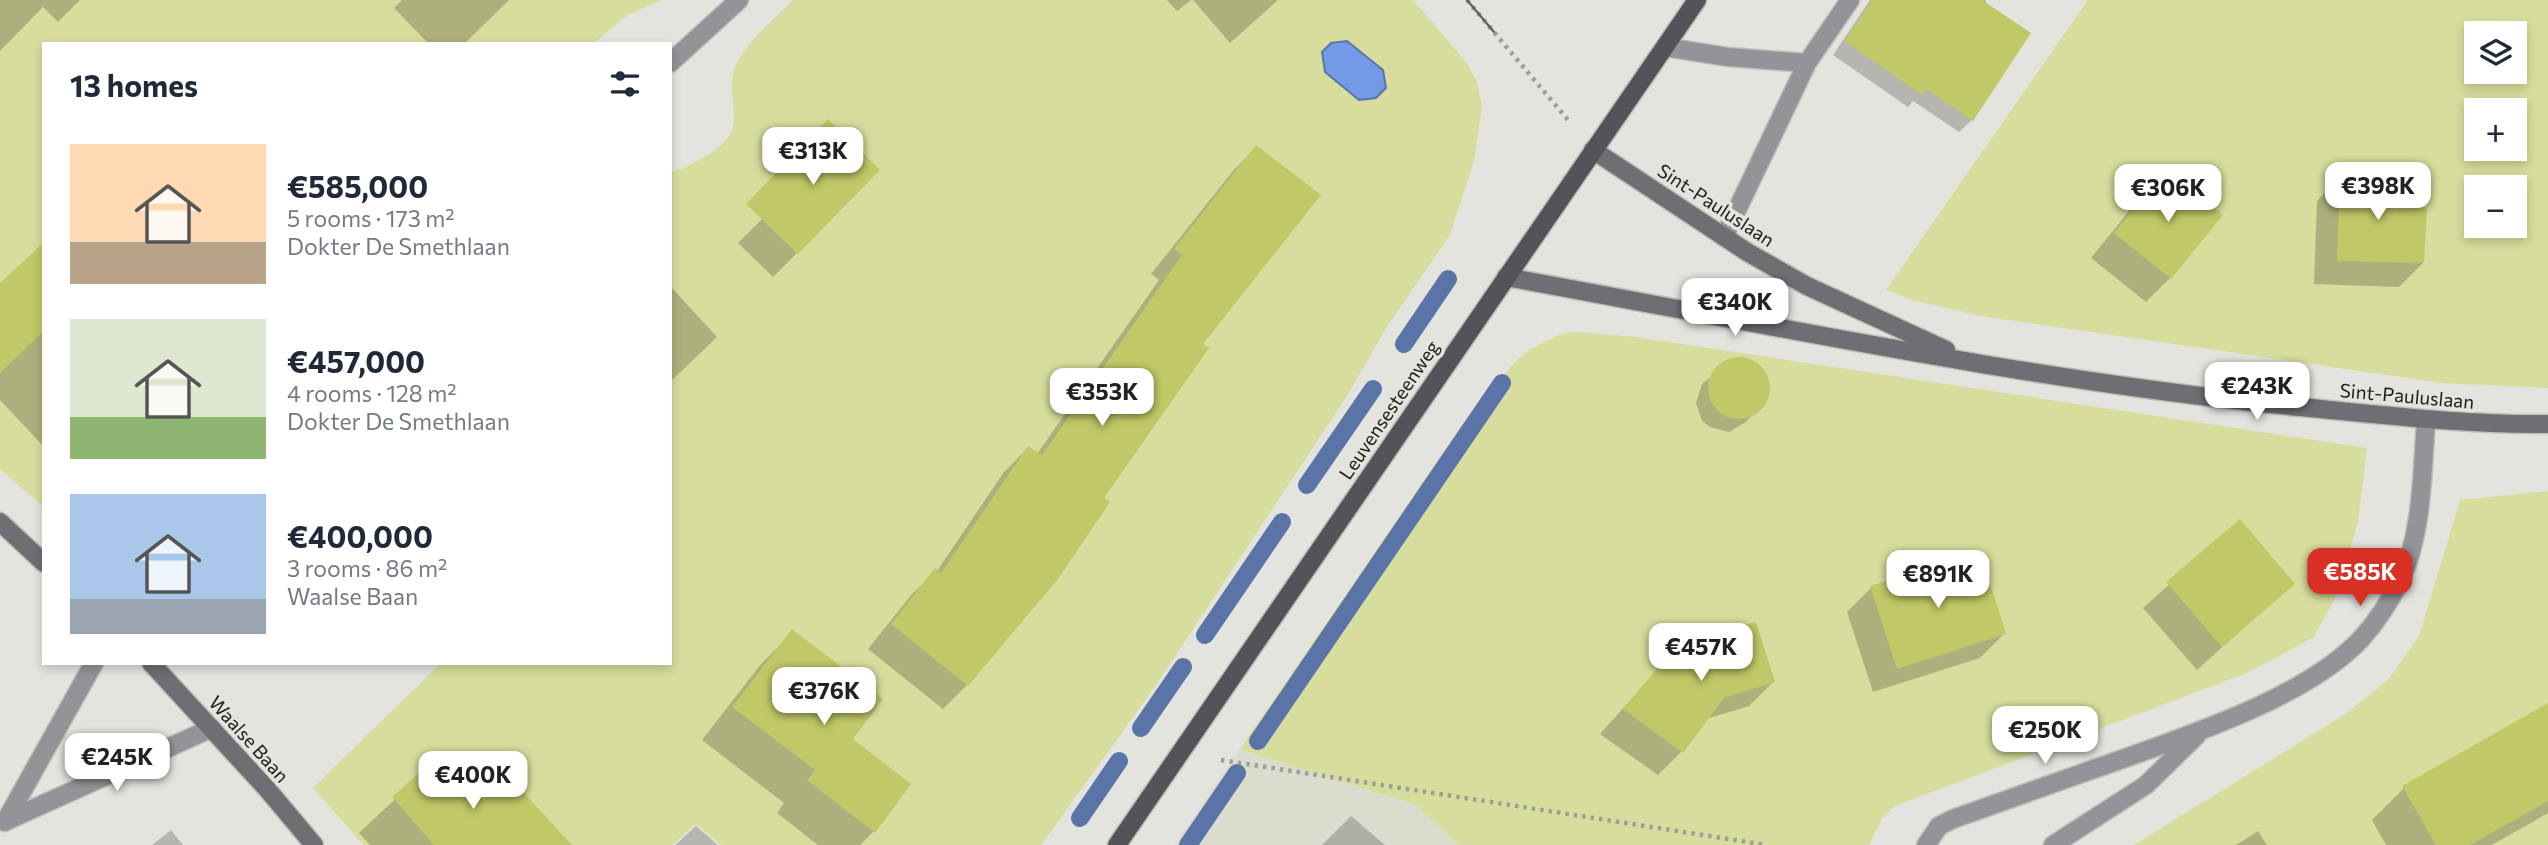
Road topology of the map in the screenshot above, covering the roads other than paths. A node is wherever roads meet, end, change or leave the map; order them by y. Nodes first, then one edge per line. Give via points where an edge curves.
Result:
1 (739, 0) edge
2 (1697, 0) edge
3 (1850, 0) edge
4 (1665, 47) junction
5 (672, 61) edge
6 (1807, 63) junction
7 (1593, 150) junction
8 (1724, 237) junction
9 (1506, 277) junction
10 (1971, 362) junction
11 (2426, 420) junction
12 (2548, 424) edge
13 (0, 522) edge
14 (42, 561) edge
15 (93, 665) edge
16 (153, 665) edge
17 (212, 728) junction
18 (2202, 730) junction
19 (3, 824) edge
20 (314, 845) edge
21 (1117, 845) edge
22 (1926, 845) edge
23 (2053, 845) edge

1 - 5 street
2 - 4 main road, Leuvensesteenweg
3 - 6 street
4 - 6 street
4 - 7 main road, Leuvensesteenweg
6 - 8 street
7 - 8 street, Sint-Pauluslaan
7 - 9 main road, Leuvensesteenweg
8 - 10 street, Sint-Pauluslaan via 1807,286
9 - 10 street, Sint-Pauluslaan
9 - 21 main road, Leuvensesteenweg
10 - 11 street, Sint-Pauluslaan via 2203,398
11 - 12 street, Sint-Pauluslaan
11 - 18 street via 2413,541 2385,609 2361,639 2324,669
13 - 14 street
15 - 19 street
16 - 17 street, Waalse Baan
17 - 19 street
17 - 20 street, Waalse Baan
18 - 22 street via 1952,819 1939,826
18 - 23 street via 2146,785

